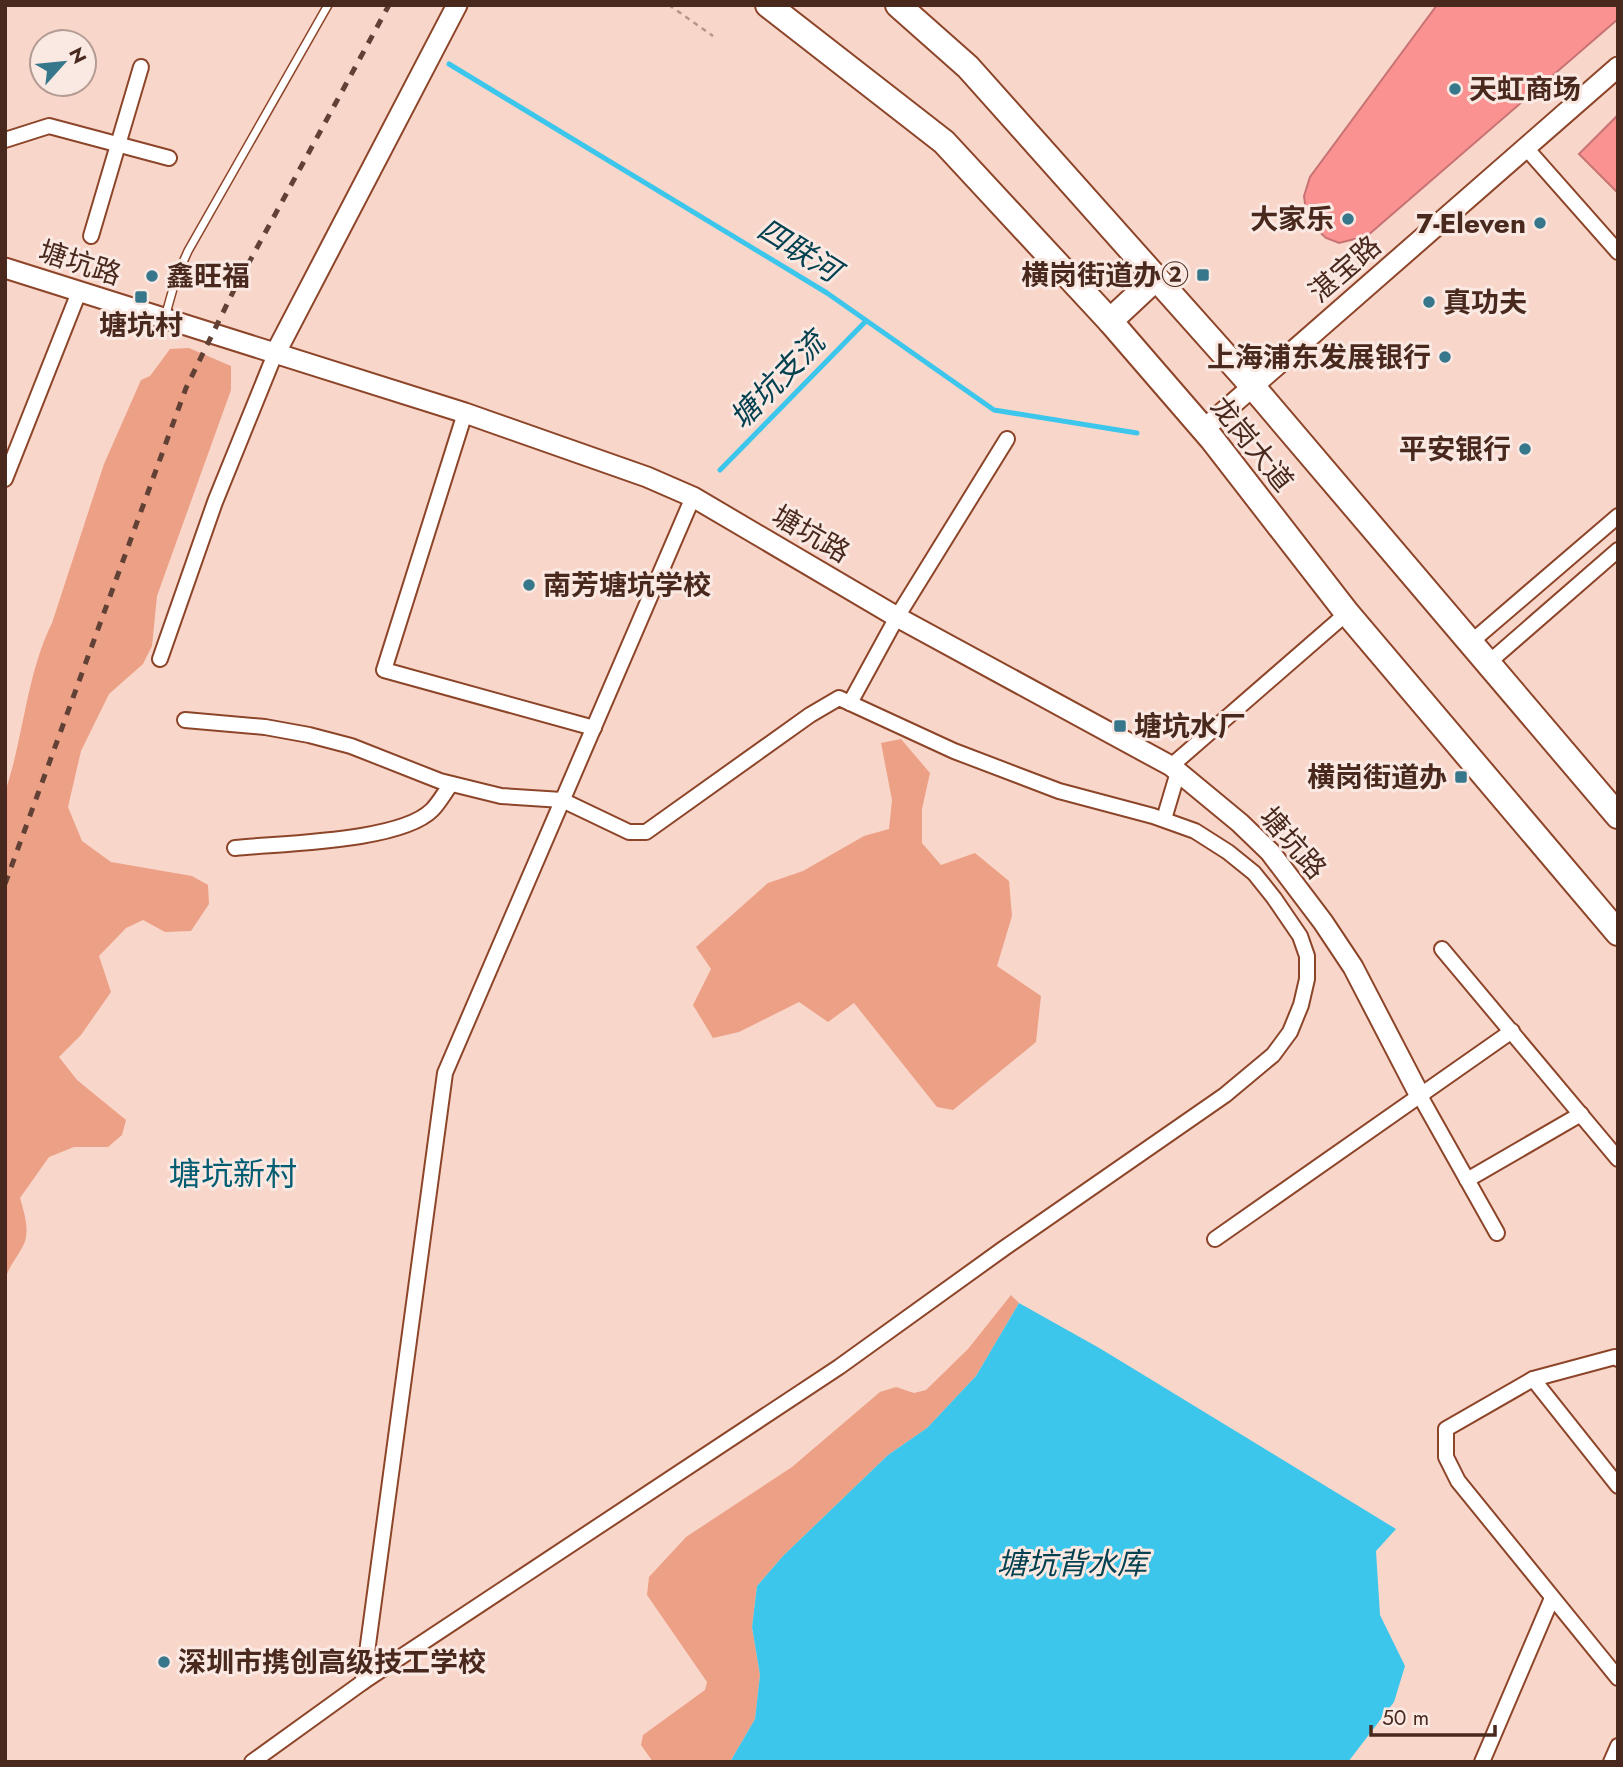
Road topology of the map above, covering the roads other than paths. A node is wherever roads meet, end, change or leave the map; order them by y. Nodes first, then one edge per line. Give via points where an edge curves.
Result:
1 (457, 5) edge
2 (768, 5) edge
3 (898, 5) edge
4 (324, 7) edge
5 (141, 67) dead end
6 (1618, 67) edge
7 (5, 140) edge
8 (118, 144) junction
9 (1526, 148) junction
10 (169, 158) dead end
11 (91, 236) dead end
12 (1618, 252) edge
13 (5, 268) edge
14 (1156, 278) junction
15 (79, 292) junction
16 (164, 319) junction
17 (1110, 321) junction
18 (275, 354) junction
19 (1252, 387) junction
20 (465, 414) junction
21 (1204, 429) junction
22 (1007, 439) dead end
23 (5, 478) edge
24 (693, 498) junction
25 (1618, 516) edge
26 (1618, 550) edge
27 (1347, 613) junction
28 (897, 617) junction
29 (1470, 643) junction
30 (160, 659) dead end
31 (1487, 664) junction
32 (850, 703) junction
33 (185, 720) dead end
34 (594, 728) junction
35 (1174, 769) junction
36 (451, 783) junction
37 (562, 800) junction
38 (1618, 816) edge
39 (1164, 820) junction
40 (235, 848) dead end
41 (1618, 933) edge
42 (1443, 949) dead end
43 (1511, 1031) junction
44 (1420, 1096) junction
45 (1581, 1114) junction
46 (1618, 1159) edge
47 (1467, 1180) junction
48 (1497, 1233) dead end
49 (1215, 1239) dead end
50 (1618, 1359) edge
51 (1533, 1379) junction
52 (1618, 1486) edge
53 (1552, 1598) junction
54 (1613, 1662) edge
55 (1618, 1678) edge
56 (363, 1682) junction
57 (1618, 1746) edge
58 (253, 1762) edge
59 (1482, 1762) edge
60 (1611, 1762) edge

1 - 18 street
2 - 17 highway, 龙岗大道 via 944,142
3 - 14 highway, 龙岗大道 via 968,67
4 - 16 lane via 188,251
5 - 8 street
6 - 9 street, 湛宝路
7 - 8 street via 50,127
8 - 10 street
8 - 11 street
9 - 12 street
9 - 19 street, 湛宝路
13 - 15 street, 塘坑路
14 - 17 highway
14 - 19 highway, 龙岗大道
15 - 16 street, 塘坑路
15 - 23 street
16 - 18 street, 塘坑路
17 - 21 highway, 龙岗大道
18 - 20 street, 塘坑路
18 - 30 street via 215,502
19 - 21 street, 湛宝路
19 - 29 highway, 龙岗大道
20 - 24 street, 塘坑路 via 647,477
20 - 34 street via 384,670
21 - 27 highway, 龙岗大道
22 - 28 street
24 - 28 street, 塘坑路
24 - 34 street
25 - 29 street
26 - 31 street
27 - 35 street
27 - 41 highway, 龙岗大道
28 - 32 street
28 - 35 street, 塘坑路
29 - 31 highway, 龙岗大道
31 - 38 highway, 龙岗大道
32 - 37 street via 839,698 810,715 646,832 629,832
32 - 39 street via 954,751 1059,791
33 - 36 street via 309,735
34 - 37 street
35 - 39 street
35 - 44 street, 塘坑路 via 1270,852 1323,922 1353,967
36 - 37 street via 501,796
36 - 40 street via 432,810 393,828 363,836
37 - 56 street via 445,1073
39 - 56 street via 1195,831 1254,873 1300,936 1307,956 1307,979 1290,1032 1273,1055 1225,1095 839,1367
42 - 43 street
43 - 44 street
43 - 45 street
44 - 47 street
44 - 49 street
45 - 46 street
45 - 47 street
47 - 48 street
50 - 51 street
51 - 52 street
51 - 53 street via 1446,1429 1446,1457 1458,1482
53 - 54 street
53 - 59 street
54 - 55 street
56 - 58 street
57 - 60 street

